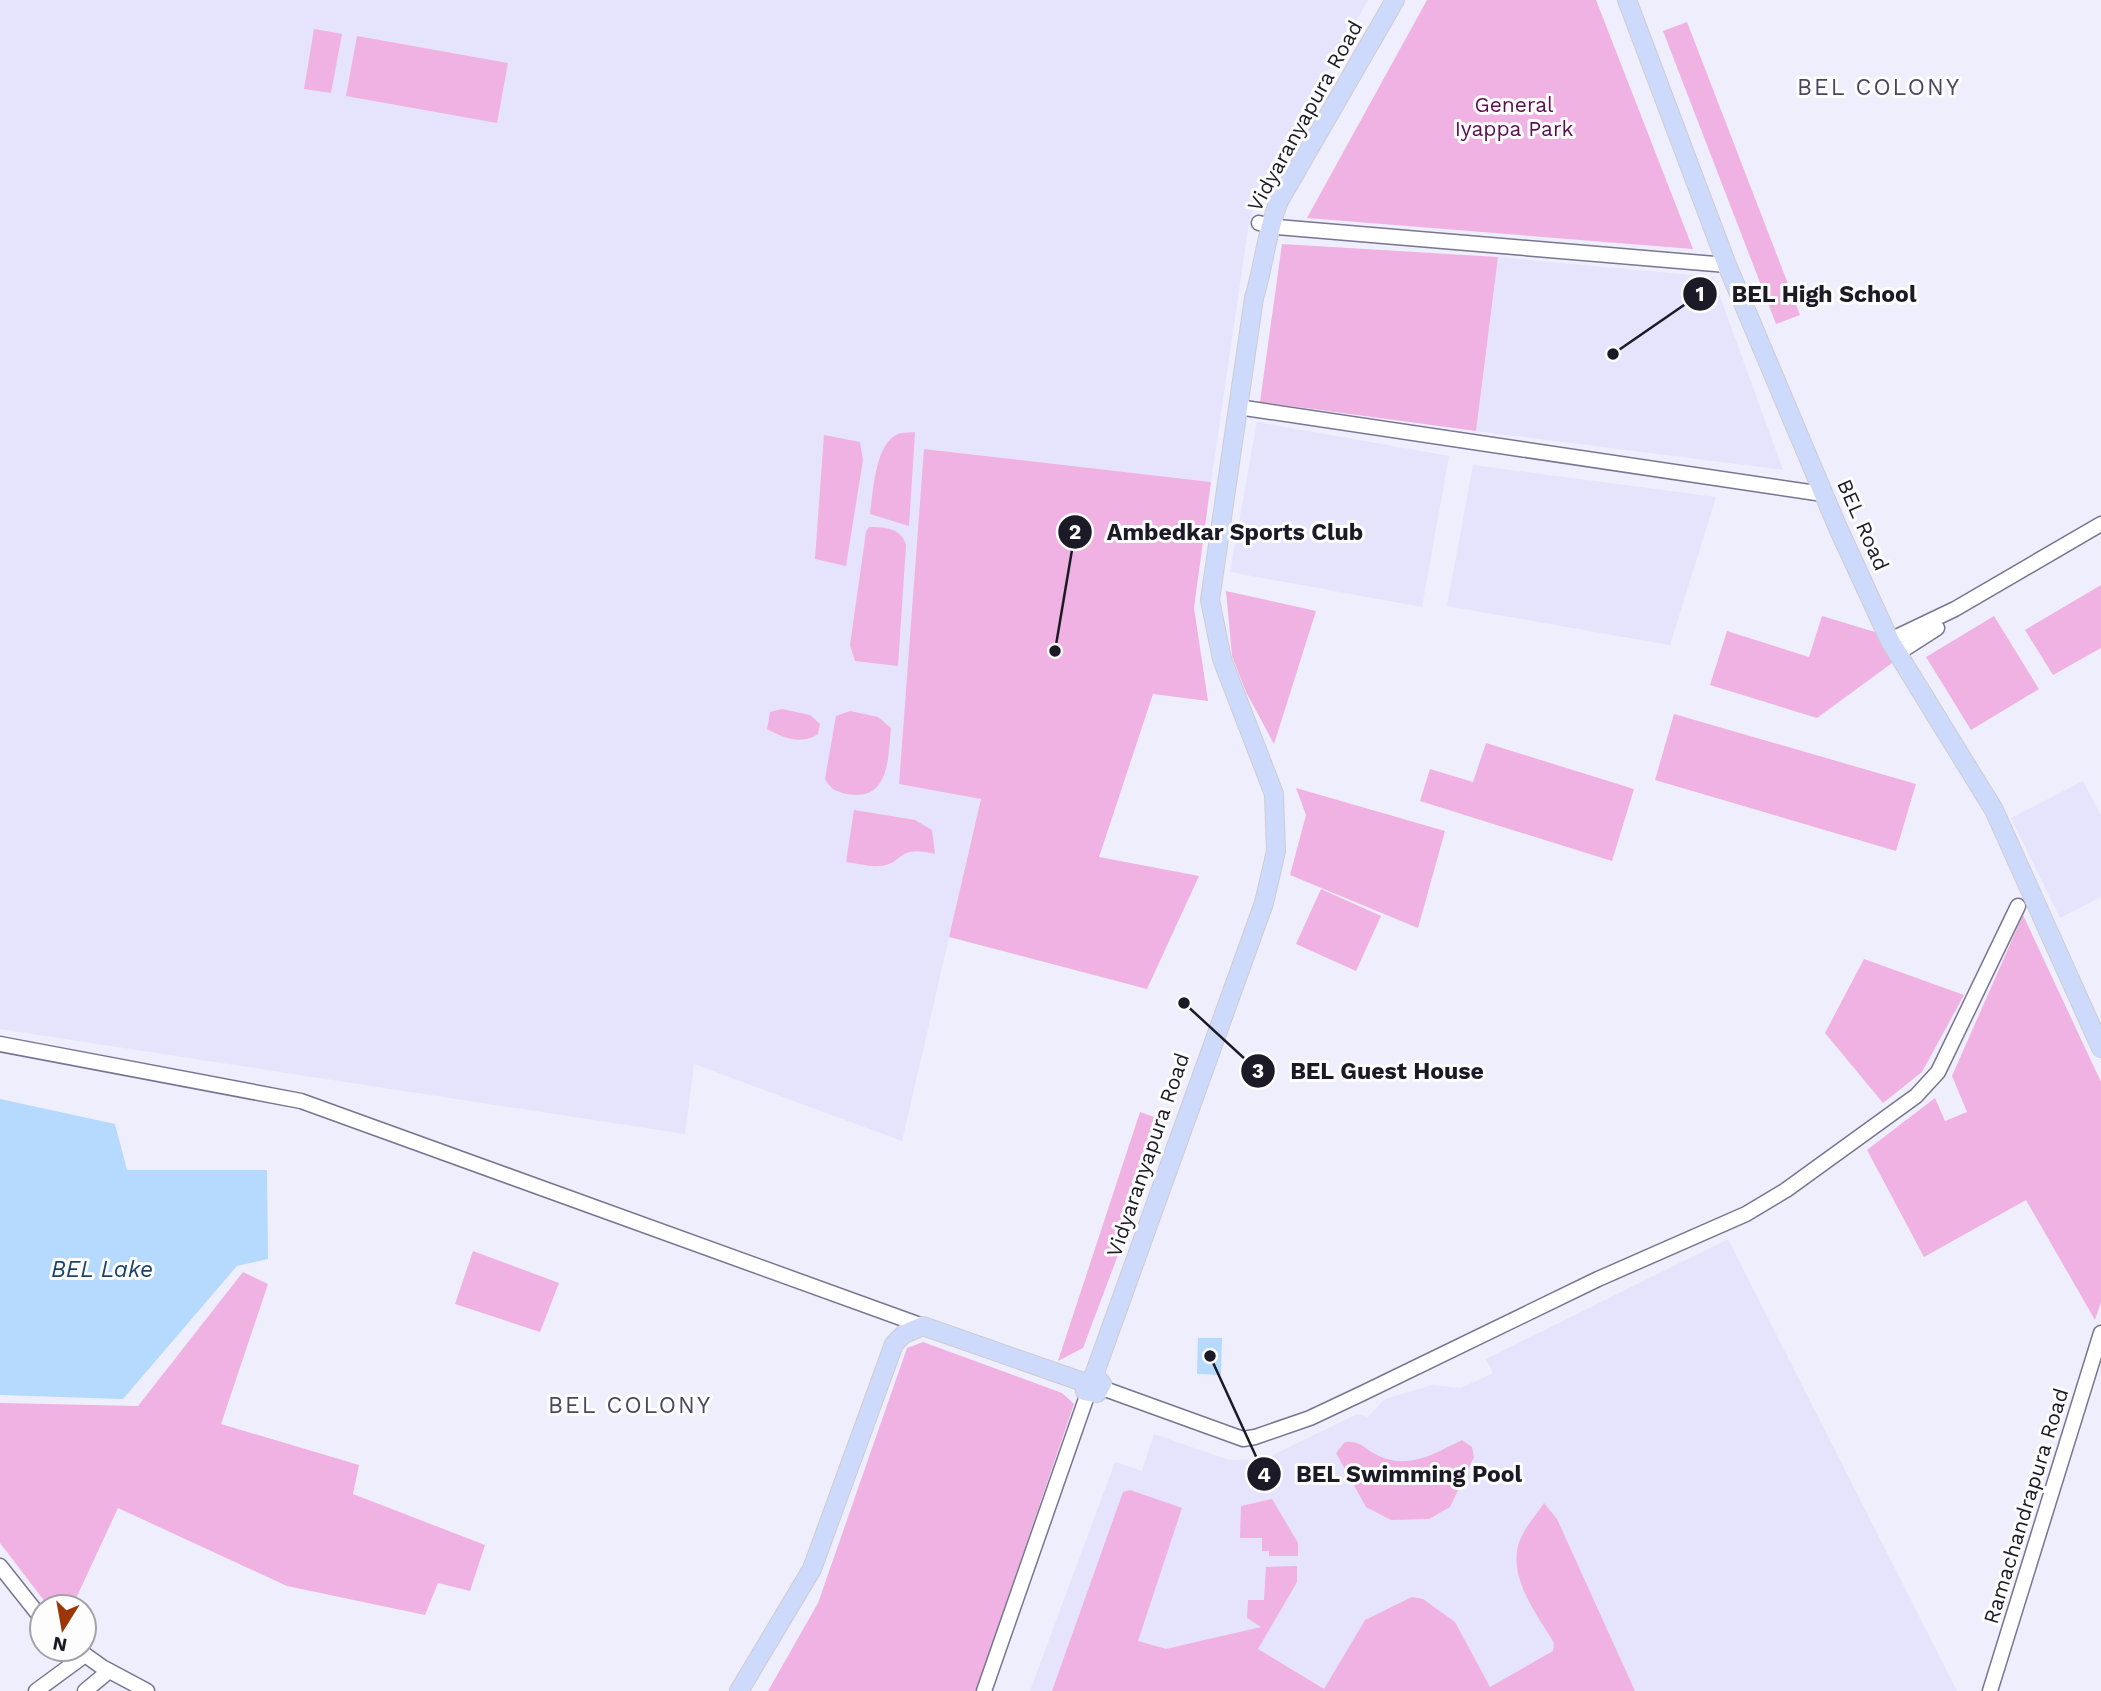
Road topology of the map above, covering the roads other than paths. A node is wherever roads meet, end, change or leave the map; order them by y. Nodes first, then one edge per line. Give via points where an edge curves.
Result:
1 (1385, 0) edge
2 (1395, 0) edge
3 (1627, 0) edge
4 (1264, 224) junction
5 (1727, 264) junction
6 (1238, 407) junction
7 (1823, 494) junction
8 (2101, 524) edge
9 (2101, 535) edge
10 (1894, 647) junction
11 (2018, 906) dead end
12 (0, 1044) edge
13 (2101, 1048) edge
14 (923, 1326) junction
15 (2101, 1333) edge
16 (1092, 1384) junction
17 (0, 1566) edge
18 (28, 1601) edge
19 (68, 1663) edge
20 (97, 1663) edge
21 (109, 1671) junction
22 (36, 1691) edge
23 (85, 1691) edge
24 (147, 1691) edge
25 (739, 1691) edge
26 (984, 1691) edge
27 (1990, 1691) edge

1 - 4 main road, Vidyaranyapura Road via 1282,178
2 - 4 main road, Vidyaranyapura Road
3 - 5 main road, BEL Road
4 - 5 street
4 - 6 main road, Vidyaranyapura Road via 1252,275 1254,298
5 - 7 main road, BEL Road
6 - 7 street
6 - 16 main road, Vidyaranyapura Road via 1210,600 1222,659 1274,793 1276,851 1264,903
7 - 10 main road, BEL Road
8 - 10 street
9 - 10 street
10 - 13 main road, BEL Road via 1994,810
11 - 16 street via 1945,1060 1926,1085 1763,1205 1330,1409 1255,1437 1243,1439
12 - 14 street via 301,1101
14 - 16 main road
14 - 25 main road via 894,1344 812,1569
15 - 27 street, Ramachandrapura Road
16 - 26 street
17 - 18 street
19 - 22 street
20 - 21 street
21 - 23 street
21 - 24 street

